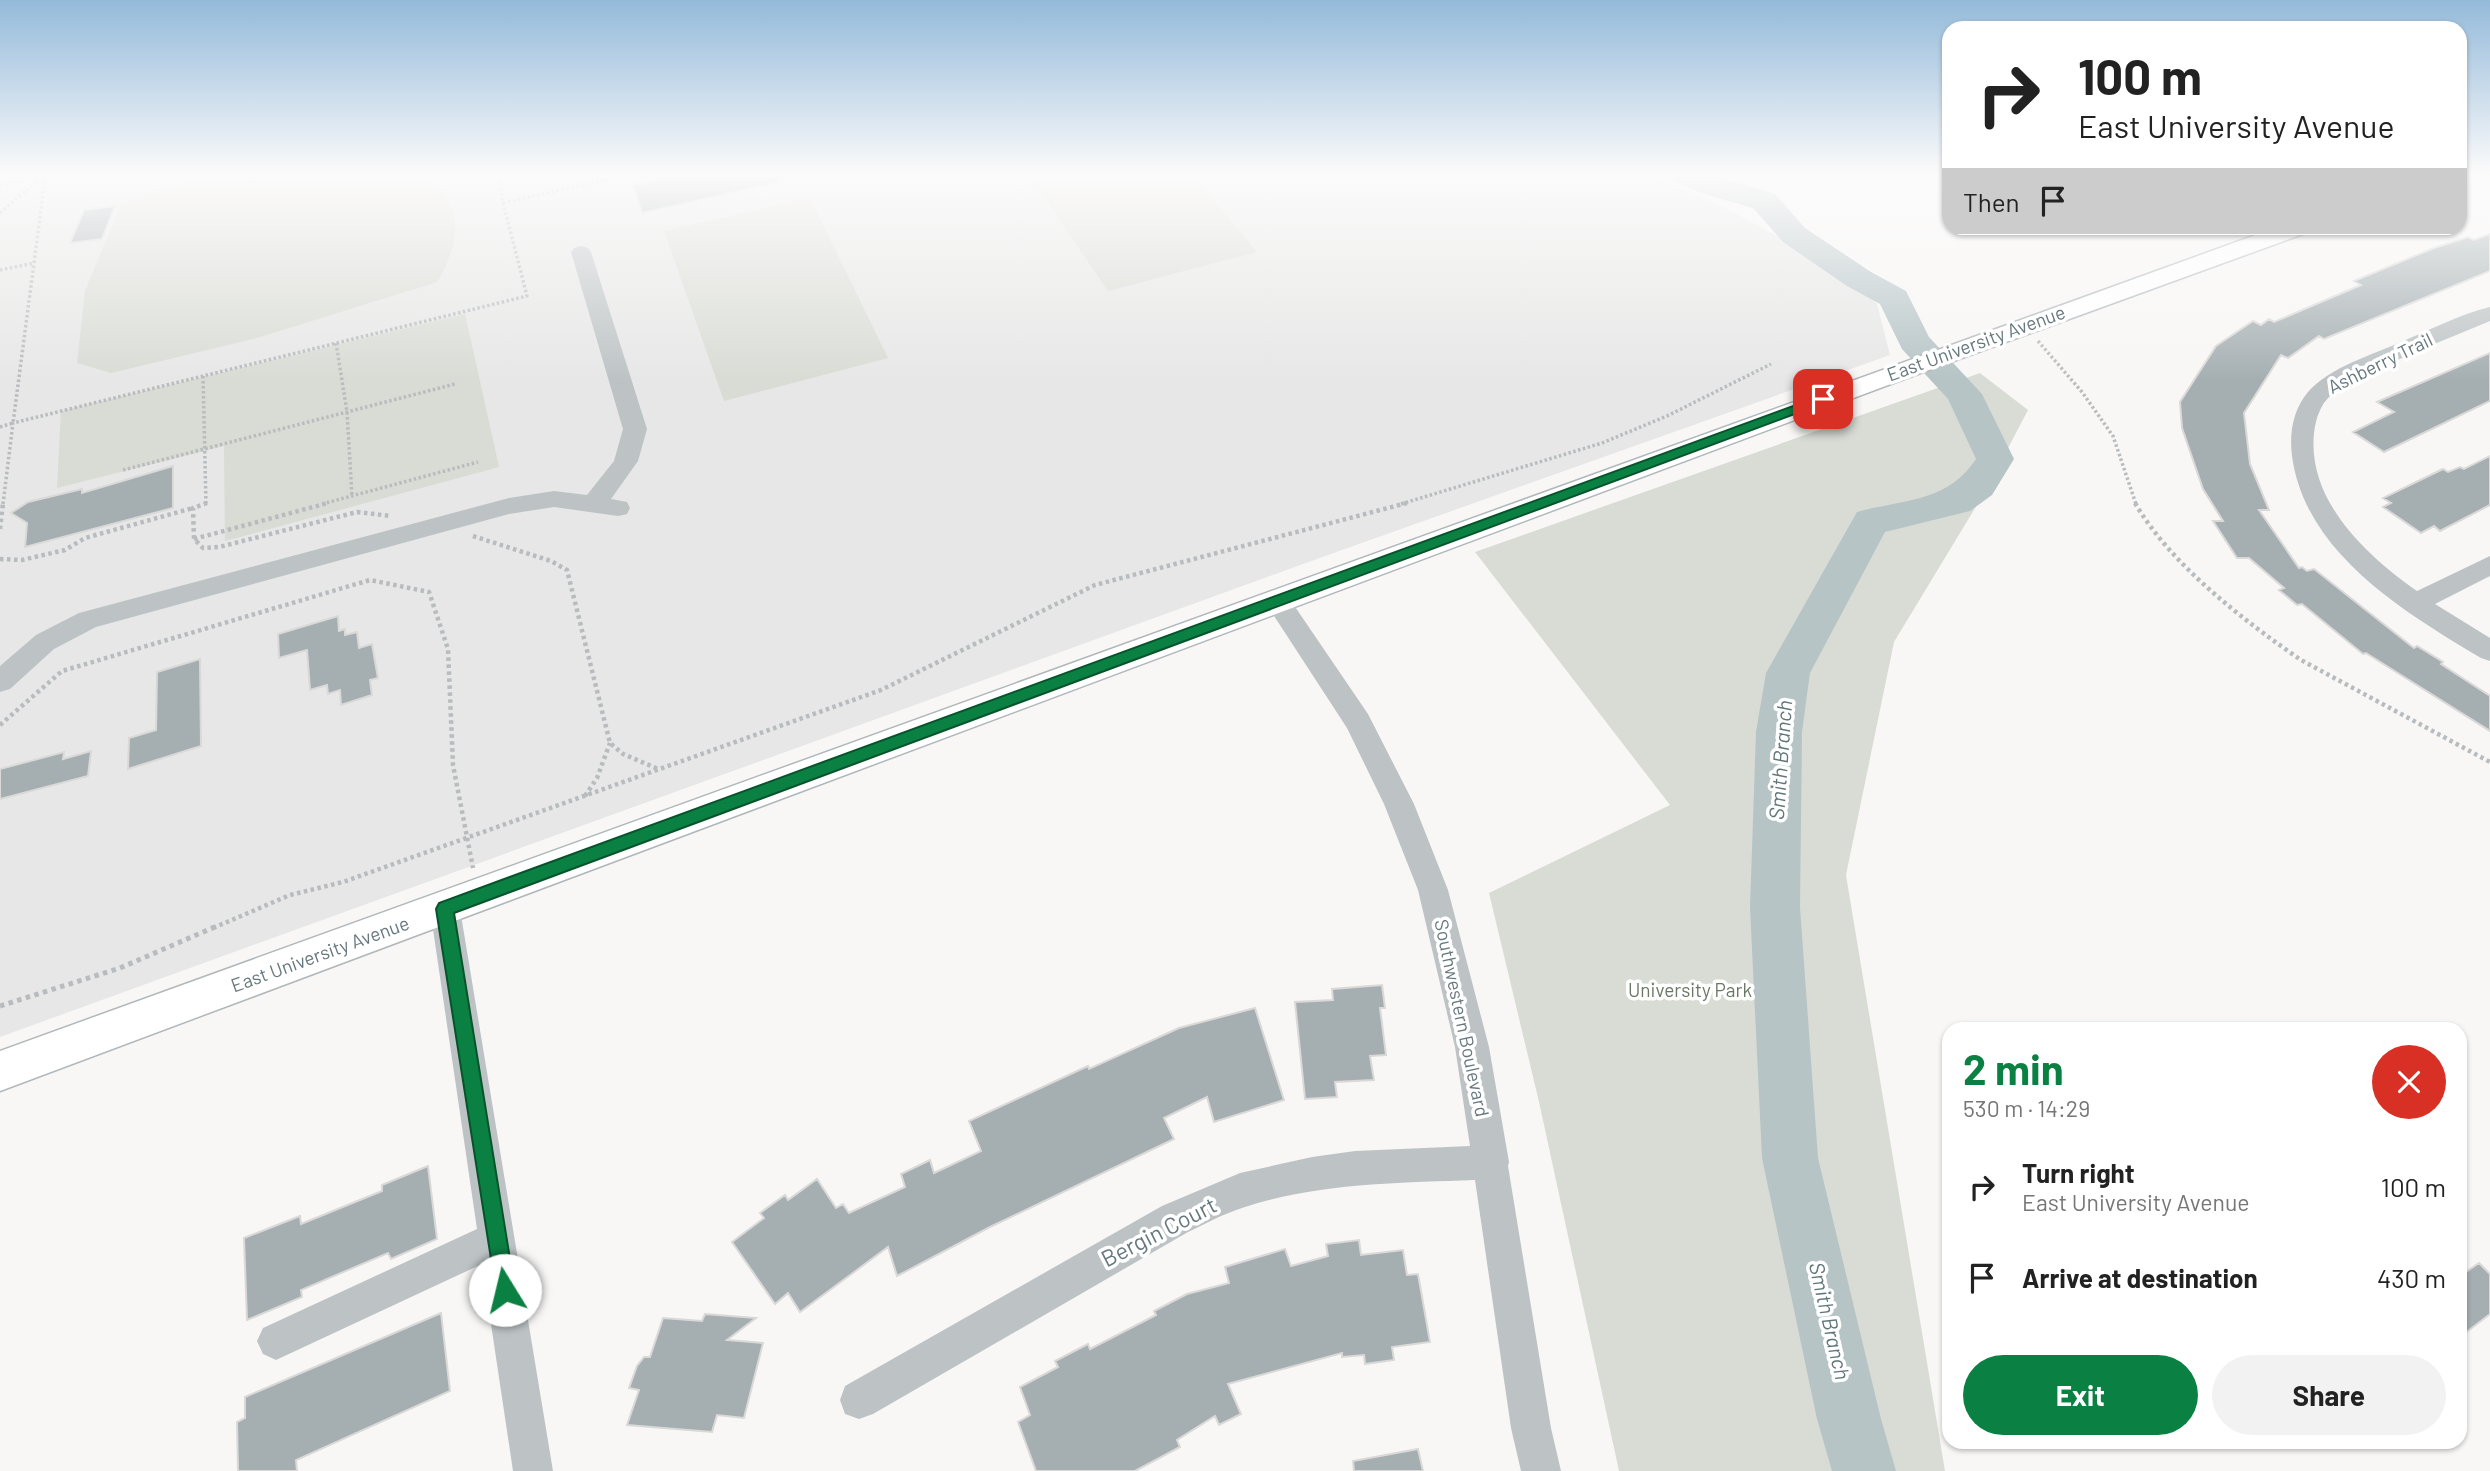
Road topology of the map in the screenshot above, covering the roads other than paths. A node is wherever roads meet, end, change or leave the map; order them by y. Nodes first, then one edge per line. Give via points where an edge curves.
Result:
1 (2256, 243) edge
2 (581, 252) dead end
3 (2490, 313) edge
4 (2490, 565) edge
5 (1278, 602) junction
6 (2414, 604) junction
7 (2490, 651) edge
8 (0, 682) edge
9 (445, 909) junction
10 (0, 1071) edge
11 (1492, 1162) junction
12 (496, 1238) junction
13 (276, 1341) dead end
14 (859, 1401) dead end
15 (533, 1471) edge
16 (1541, 1471) edge

1 - 5 main road, East University Avenue
2 - 8 street via 635,429 632,451 605,506 554,499 509,506 88,620 45,642
3 - 6 street, Ashberry Trail via 2400,350 2322,390 2308,407 2302,429 2302,465 2322,507 2353,551
4 - 6 street
5 - 9 main road, East University Avenue
5 - 11 street, Southwestern Boulevard via 1358,722 1399,804 1433,890 1472,1047
6 - 7 street, Ashberry Trail
9 - 10 main road, East University Avenue
9 - 12 street
11 - 14 street, Bergin Court via 1355,1168 1240,1191 1175,1219
11 - 16 street, Southwestern Boulevard
12 - 13 street
12 - 15 street

